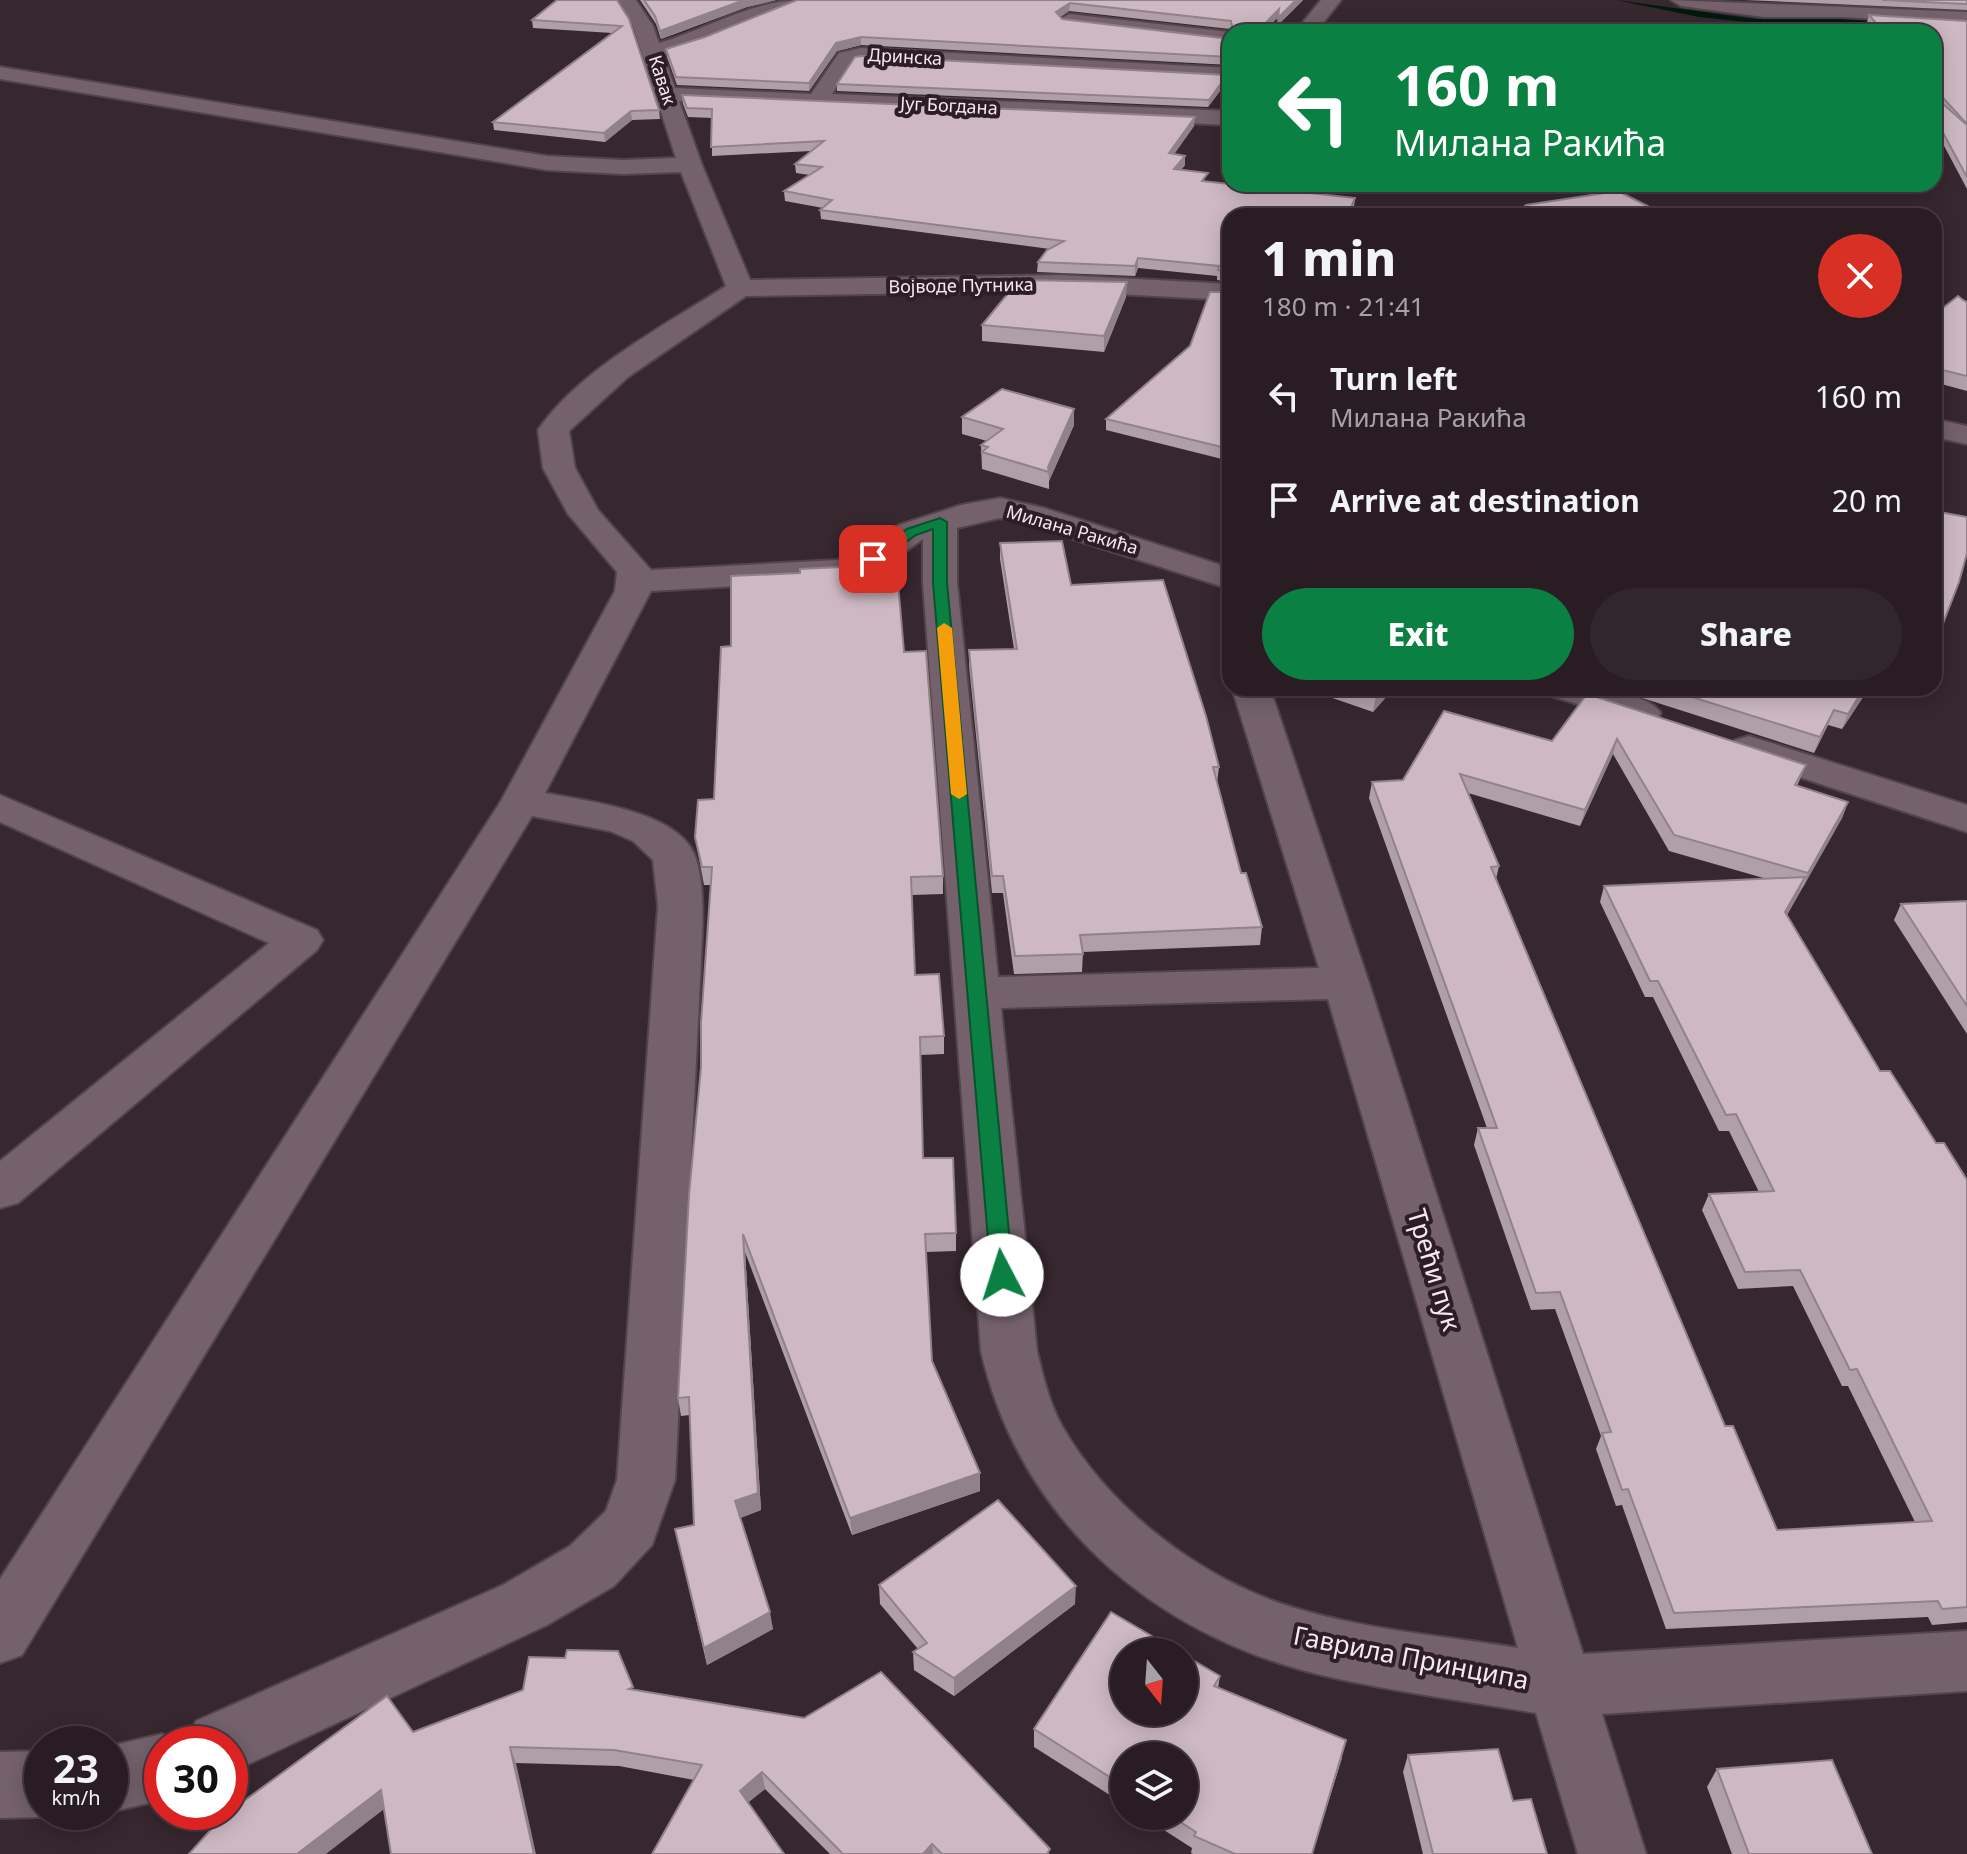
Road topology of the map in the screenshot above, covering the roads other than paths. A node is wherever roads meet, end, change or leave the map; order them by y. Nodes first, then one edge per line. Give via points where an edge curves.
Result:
1 (626, 0) edge
2 (792, 0) edge
3 (1092, 0) edge
4 (1331, 0) edge
5 (1681, 0) edge
6 (1846, 17) edge
7 (1967, 18) edge
8 (1312, 24) edge
9 (1222, 37) edge
10 (1036, 45) edge
11 (653, 51) junction
12 (1015, 62) junction
13 (0, 73) edge
14 (1222, 74) edge
15 (667, 94) junction
16 (818, 99) junction
17 (1222, 119) edge
18 (690, 165) junction
19 (740, 288) junction
20 (1222, 292) edge
21 (1942, 430) edge
22 (1967, 435) edge
23 (940, 522) junction
24 (1222, 576) edge
25 (635, 581) junction
26 (1254, 696) edge
27 (1589, 696) edge
28 (1669, 722) edge
29 (1713, 736) edge
30 (521, 801) junction
31 (0, 807) edge
32 (1967, 819) edge
33 (1346, 983) junction
34 (977, 993) junction
35 (0, 1189) edge
36 (1, 1631) edge
37 (1967, 1661) edge
38 (1561, 1686) junction
39 (248, 1731) edge
40 (24, 1784) edge
41 (0, 1785) edge
42 (1612, 1854) edge

1 - 11 street, Кавак via 652,24
2 - 11 street
3 - 9 street via 1063,24
4 - 8 street
5 - 6 street
6 - 7 street
10 - 12 street
11 - 15 street, Кавак
12 - 14 street, Дринска
12 - 16 street, Дринска via 850,56
13 - 18 street via 547,163
15 - 16 street, Југ Богдана
15 - 18 street, Кавак
16 - 17 street, Југ Богдана
18 - 19 street, Кавак
19 - 20 street, Војводе Путника via 1061,283
19 - 25 street via 605,379 553,430 565,480 584,514 634,571
21 - 22 street
23 - 24 street, Милана Ракића via 1000,508
23 - 25 street, Милана Ракића via 842,570
23 - 34 street, Гаврила Принципа via 940,583
25 - 30 street
26 - 33 street, Трећи пук
27 - 28 street
29 - 32 street
30 - 36 street
30 - 39 street via 621,821 648,832 674,856 679,962 646,1480 631,1526 592,1566 525,1605
31 - 35 street via 301,940
33 - 34 street
33 - 38 street, Трећи пук
34 - 38 street, Гаврила Принципа via 1009,1351 1020,1396 1040,1441 1070,1486 1107,1528 1155,1568 1211,1603 1272,1630 1337,1649
37 - 38 street, Гаврила Принципа
38 - 42 street, Трећи пук
40 - 41 street

